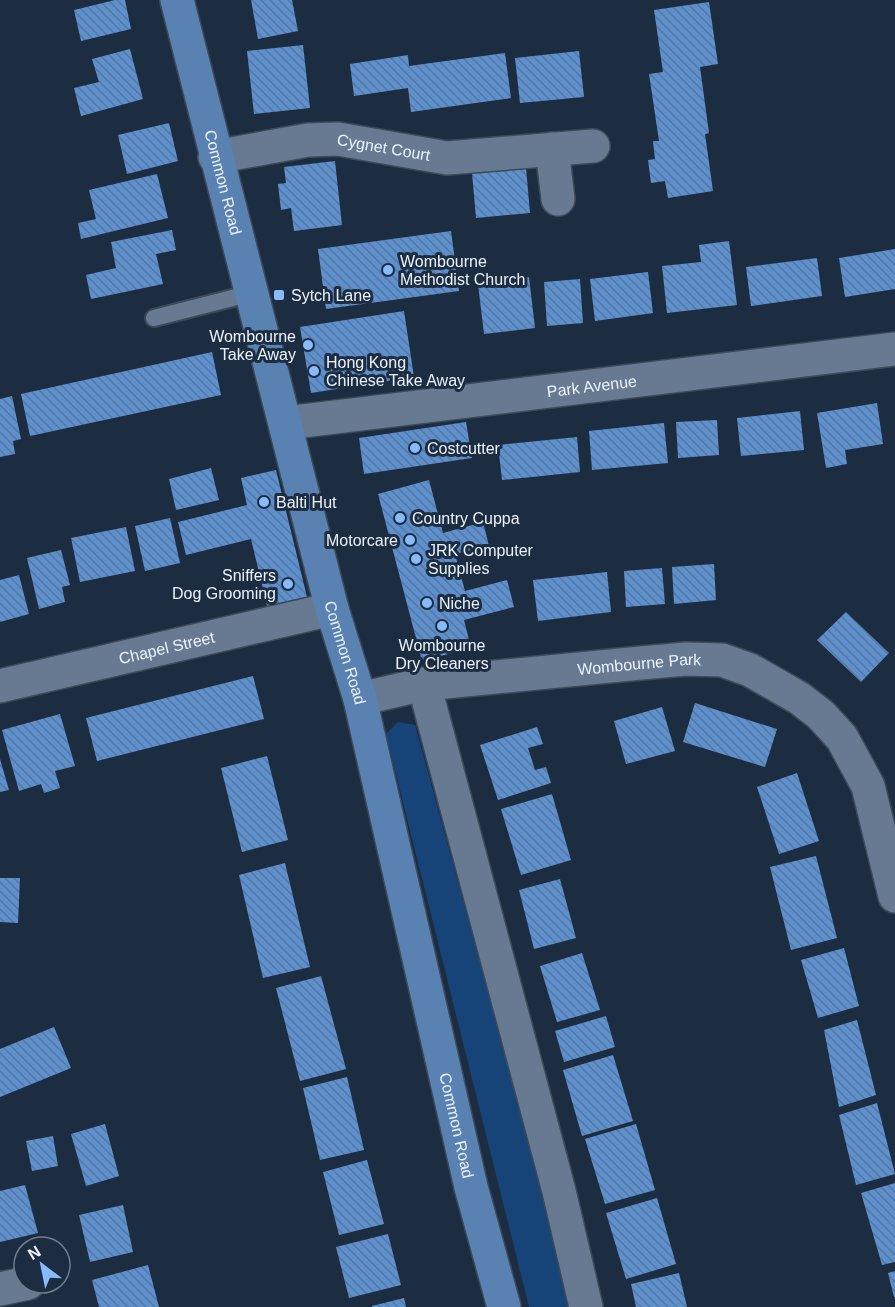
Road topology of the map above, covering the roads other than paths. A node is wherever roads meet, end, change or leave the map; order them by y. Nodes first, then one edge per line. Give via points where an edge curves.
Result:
1 (177, 0) edge
2 (593, 146) dead end
3 (552, 149) junction
4 (215, 157) junction
5 (558, 199) dead end
6 (252, 293) junction
7 (154, 318) dead end
8 (895, 349) edge
9 (286, 423) junction
10 (332, 609) junction
11 (424, 684) junction
12 (0, 686) edge
13 (360, 699) junction
14 (881, 785) edge
15 (895, 897) edge
16 (504, 1307) edge
17 (586, 1307) edge

1 - 4 street, Common Road
2 - 3 street, Cygnet Court
3 - 4 street, Cygnet Court via 447,158 338,139 308,140
3 - 5 street
4 - 6 street, Common Road
6 - 7 lane
6 - 9 street, Common Road
8 - 9 street, Park Avenue
9 - 10 street, Common Road
10 - 12 street, Chapel Street
10 - 13 street, Common Road
11 - 13 street, Wombourne Park
11 - 14 street, Wombourne Park via 686,659 722,660 773,682 821,715
11 - 17 street via 559,1191
13 - 16 street, Common Road via 471,1187
14 - 15 street, Wombourne Park

